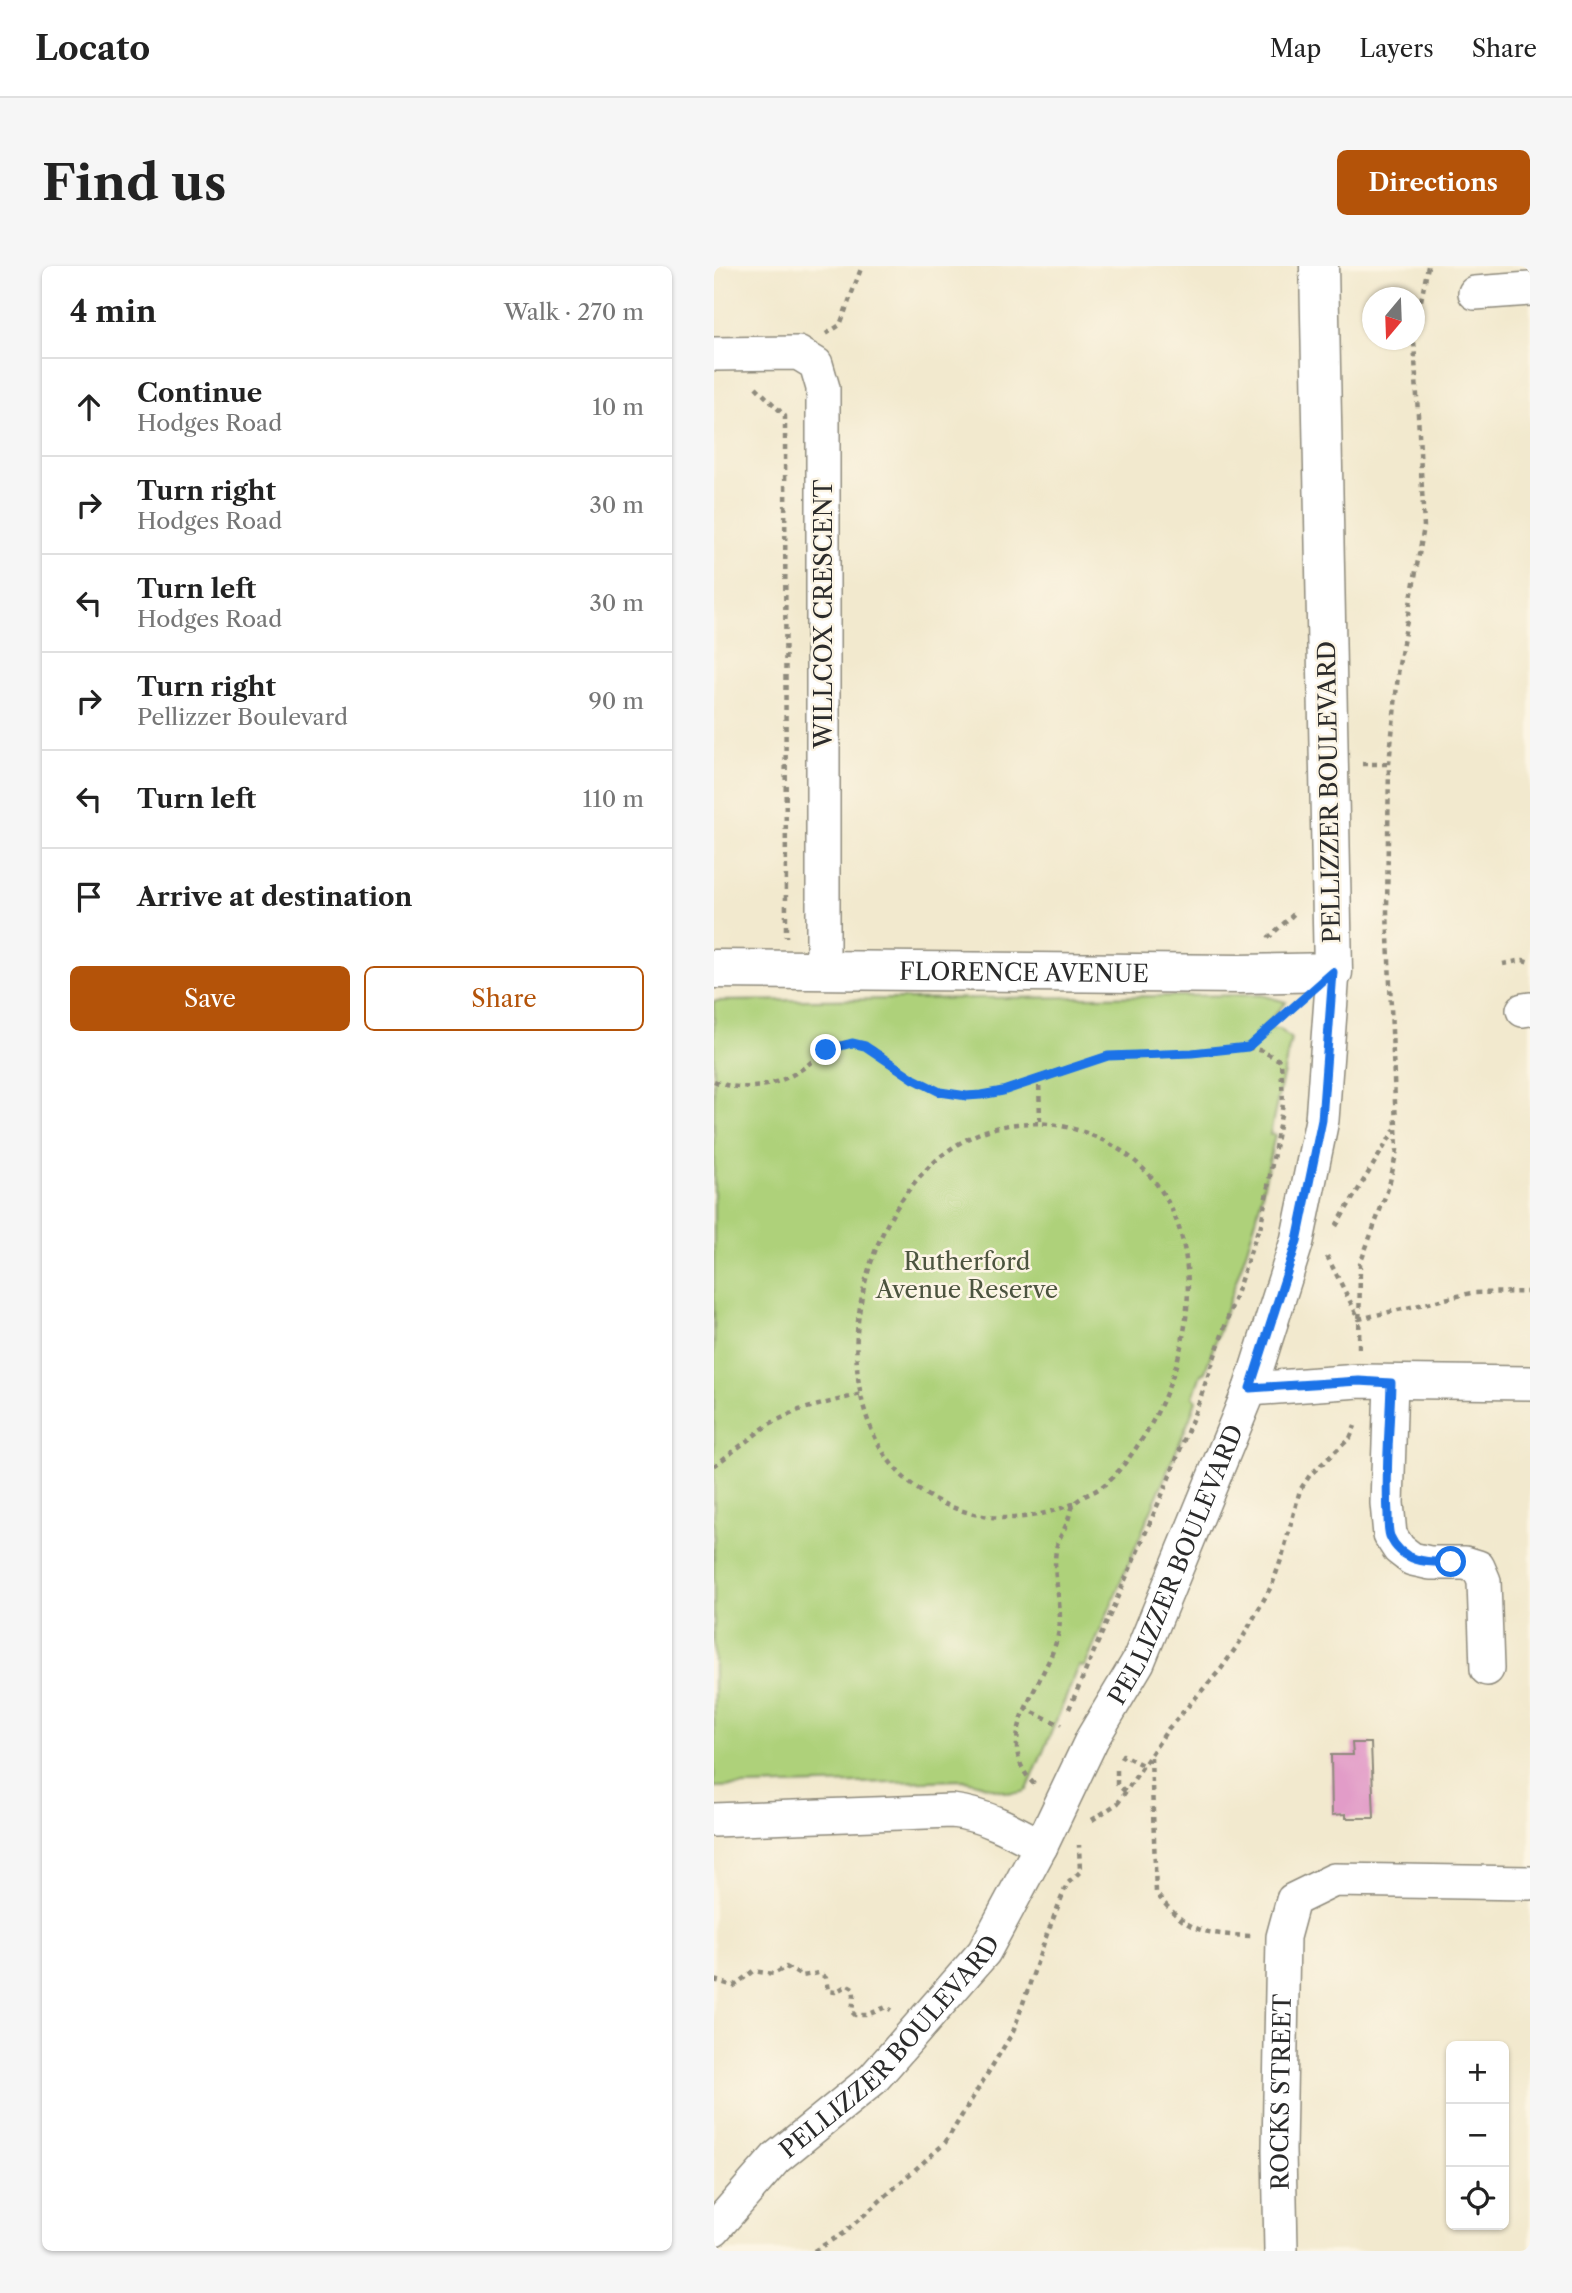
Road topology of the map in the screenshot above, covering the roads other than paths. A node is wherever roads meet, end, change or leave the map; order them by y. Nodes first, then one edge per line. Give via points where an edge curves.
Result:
1 (1320, 266) edge
2 (1530, 289) edge
3 (1475, 293) dead end
4 (714, 354) edge
5 (823, 958) junction
6 (714, 969) edge
7 (1333, 972) junction
8 (1391, 1383) junction
9 (1530, 1383) edge
10 (1250, 1388) junction
11 (1487, 1669) dead end
12 (714, 1820) edge
13 (1041, 1846) junction
14 (1530, 1883) edge
15 (714, 2228) edge
16 (1281, 2251) edge

1 - 7 street, PELLIZZER BOULEVARD
2 - 3 street
4 - 5 street, WILLCOX CRESCENT via 798,352 816,364 823,388
5 - 6 street, FLORENCE AVENUE
5 - 7 street, FLORENCE AVENUE via 1240,974
7 - 10 street, PELLIZZER BOULEVARD via 1322,1120 1297,1241
8 - 9 street
8 - 10 street
8 - 11 street via 1390,1535 1412,1559 1478,1567 1484,1581
10 - 13 street, PELLIZZER BOULEVARD via 1138,1662 1092,1739
12 - 13 street via 952,1811 989,1819
13 - 15 street, PELLIZZER BOULEVARD via 984,1952 873,2078 776,2158
14 - 16 street, ROCKS STREET via 1334,1880 1293,1900 1284,1934

